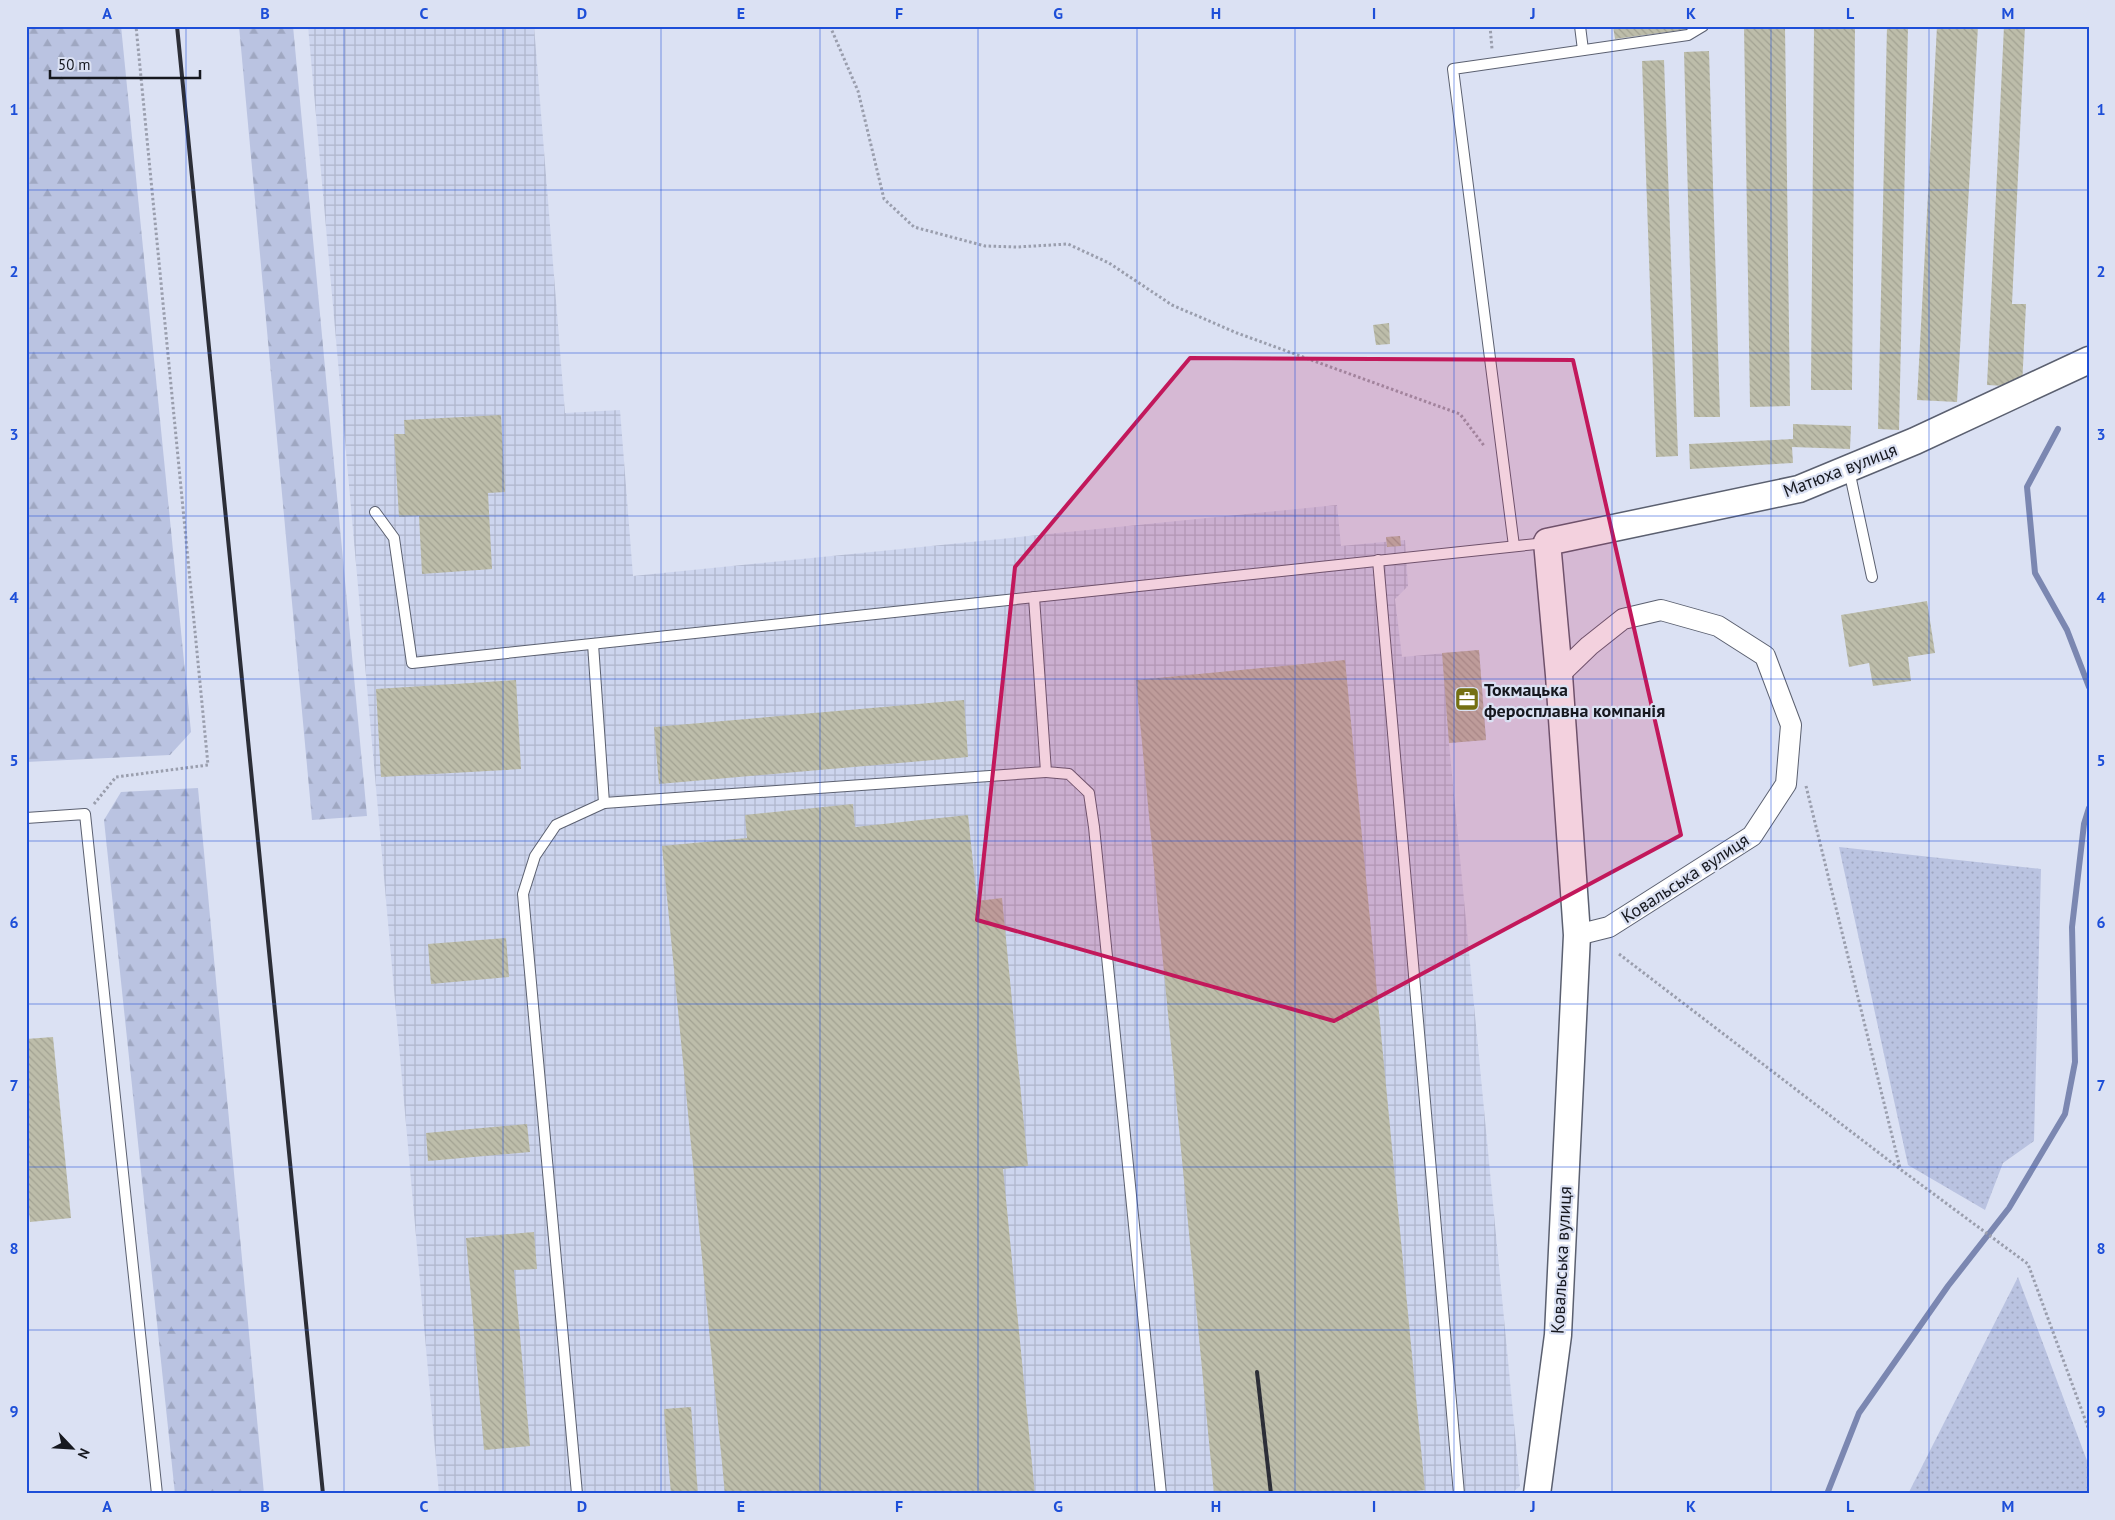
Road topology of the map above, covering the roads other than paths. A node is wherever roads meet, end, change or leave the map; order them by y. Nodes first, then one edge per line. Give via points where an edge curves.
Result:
1 (1580, 26) edge
2 (1703, 26) edge
3 (1583, 50) junction
4 (2089, 360) edge
5 (1849, 469) junction
6 (375, 512) dead end
7 (1546, 542) junction
8 (1514, 546) junction
9 (1378, 560) junction
10 (1872, 577) dead end
11 (1034, 597) junction
12 (592, 644) junction
13 (1559, 675) junction
14 (1046, 772) junction
15 (604, 803) junction
16 (26, 818) edge
17 (1577, 935) junction
18 (157, 1494) edge
19 (577, 1494) edge
20 (1161, 1494) edge
21 (1459, 1494) edge
22 (1537, 1494) edge

1 - 3 lane
2 - 3 lane via 1688,35
3 - 8 lane via 1453,69
4 - 5 street, Матюха вулиця
5 - 7 street, Матюха вулиця via 1799,489
5 - 10 lane
6 - 12 lane via 394,538 412,663
7 - 8 lane
7 - 13 street, Ковальська вулиця
8 - 9 lane
9 - 11 lane
9 - 21 lane
11 - 12 lane
11 - 14 lane
12 - 15 lane
13 - 17 street, Ковальська вулиця
13 - 17 street, Ковальська вулиця via 1623,619 1662,610 1718,626 1766,656 1791,725 1786,784 1752,836 1609,927
14 - 15 lane
14 - 20 lane via 1070,774 1089,793
15 - 19 lane via 556,825 535,856 523,894
16 - 18 lane via 86,814
17 - 22 street, Ковальська вулиця via 1558,1335

